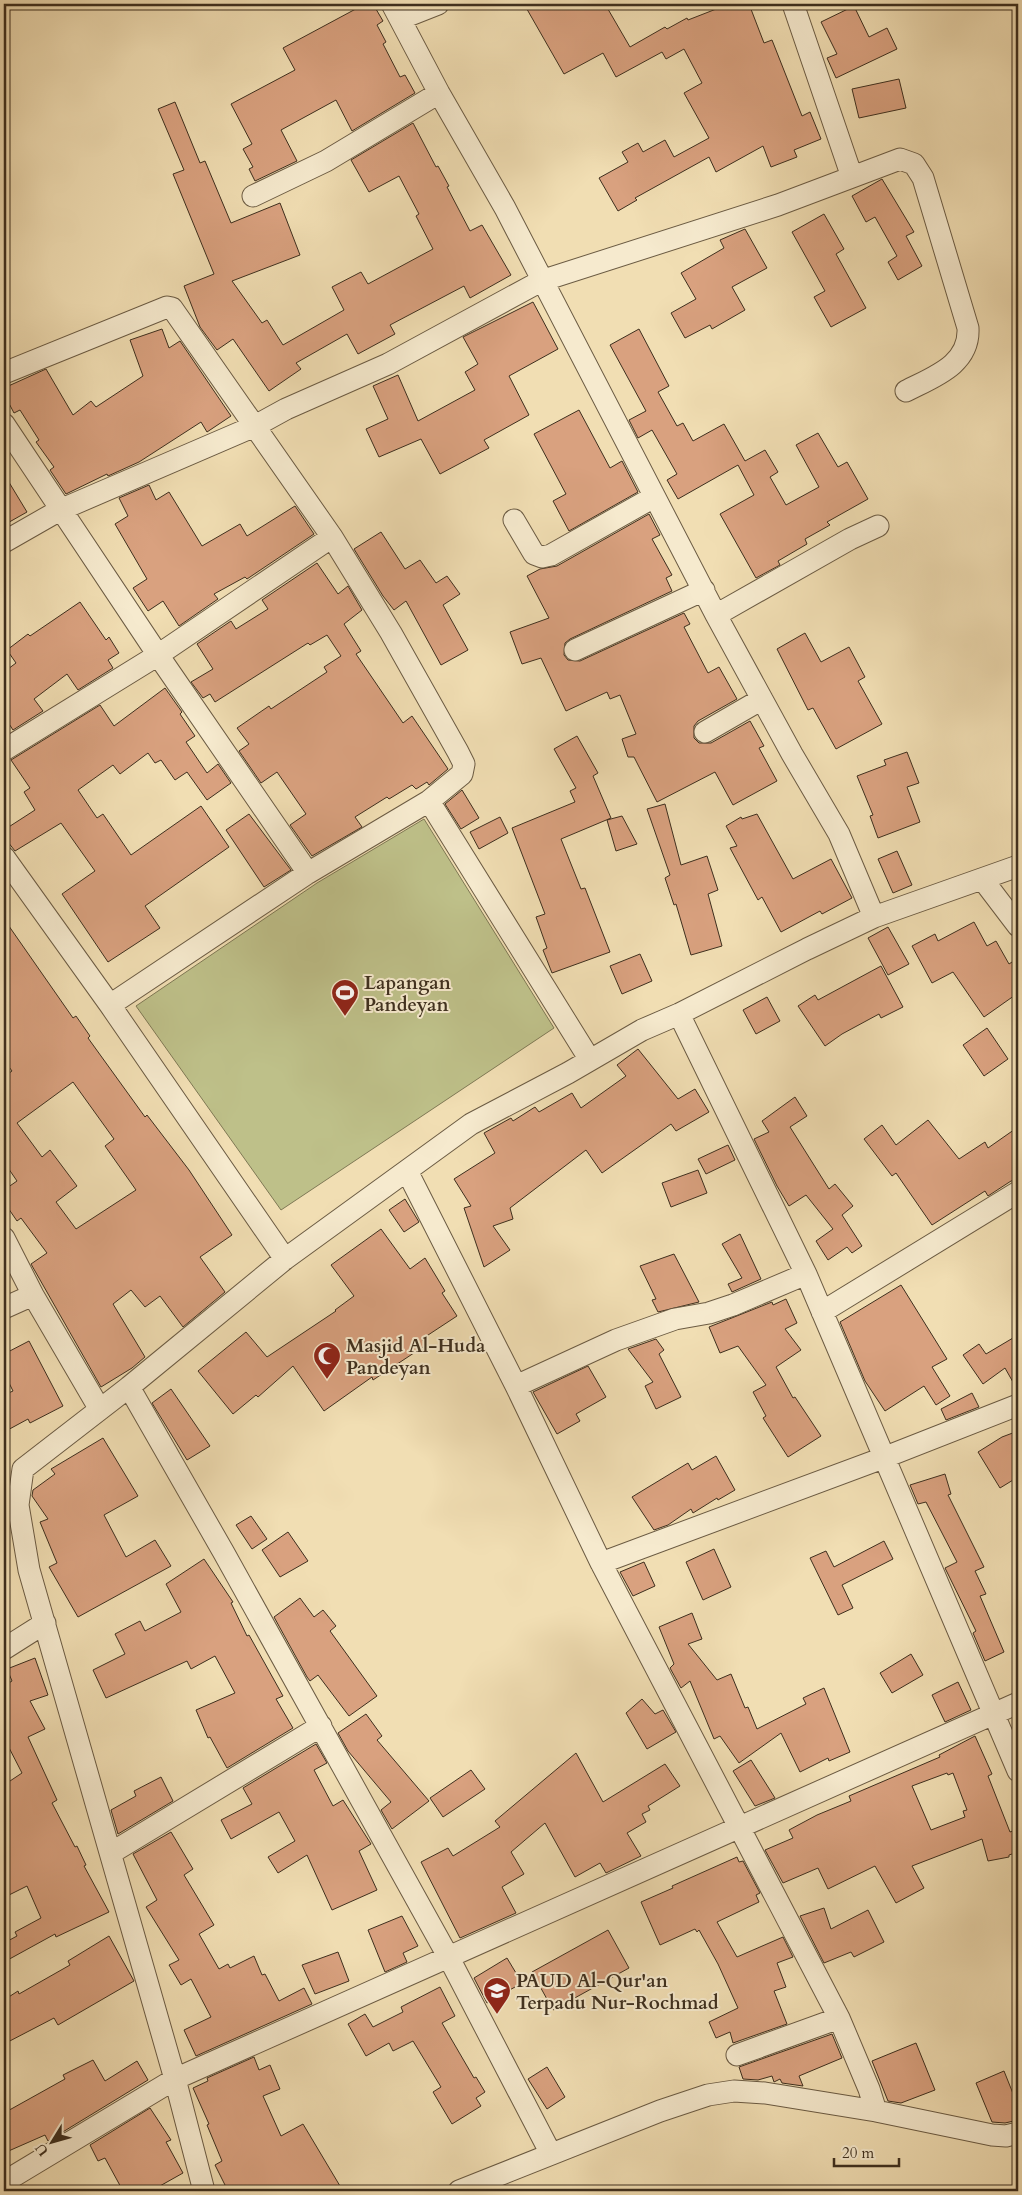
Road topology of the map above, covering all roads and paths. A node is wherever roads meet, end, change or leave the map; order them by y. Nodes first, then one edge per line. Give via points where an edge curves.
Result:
1 (438, 4) edge
2 (793, 4) edge
3 (396, 12) edge
4 (439, 93) junction
5 (852, 177) junction
6 (253, 196) dead end
7 (541, 281) junction
8 (4, 373) edge
9 (906, 391) dead end
10 (4, 424) edge
11 (255, 426) junction
12 (654, 497) junction
13 (60, 510) junction
14 (514, 520) dead end
15 (878, 526) dead end
16 (332, 537) junction
17 (4, 542) edge
18 (704, 590) junction
19 (716, 615) junction
20 (575, 650) dead end
21 (158, 655) junction
22 (762, 699) junction
23 (705, 732) dead end
24 (4, 750) edge
25 (429, 801) junction
26 (4, 856) edge
27 (1018, 866) edge
28 (308, 873) junction
29 (983, 880) junction
30 (874, 917) junction
31 (1018, 926) edge
32 (110, 1005) junction
33 (679, 1014) junction
34 (590, 1060) junction
35 (407, 1171) junction
36 (1018, 1192) edge
37 (4, 1238) edge
38 (285, 1259) junction
39 (806, 1274) junction
40 (33, 1295) junction
41 (4, 1308) edge
42 (822, 1312) junction
43 (129, 1386) junction
44 (516, 1386) junction
45 (1018, 1405) edge
46 (99, 1408) junction
47 (883, 1458) junction
48 (13, 1471) edge
49 (601, 1562) junction
50 (45, 1623) junction
51 (4, 1649) edge
52 (1018, 1703) edge
53 (994, 1714) junction
54 (322, 1726) junction
55 (1018, 1771) edge
56 (741, 1828) junction
57 (111, 1853) junction
58 (449, 1958) junction
59 (839, 2018) junction
60 (737, 2056) dead end
61 (175, 2079) junction
62 (876, 2111) junction
63 (1018, 2133) edge
64 (551, 2154) junction
65 (4, 2182) edge
66 (204, 2191) edge
67 (459, 2191) edge

1 - 3 street
2 - 5 street
3 - 4 street
4 - 6 street via 326,161
4 - 7 street via 505,208
5 - 7 street via 778,205
5 - 9 street via 900,159 914,164 923,178 968,328 969,341 954,364
7 - 11 street via 388,364
7 - 12 street
8 - 11 street via 170,307
10 - 13 street
11 - 13 street
11 - 16 street
12 - 14 street via 542,557 534,554
12 - 18 street
13 - 17 street
13 - 21 street
15 - 19 street
16 - 21 street
16 - 25 street via 391,633 464,764 462,774
18 - 19 street
18 - 20 street
19 - 22 street
21 - 24 street
21 - 28 street
22 - 23 street
22 - 30 street via 839,834
25 - 28 street
25 - 34 street
26 - 32 street
27 - 29 street
28 - 32 street
29 - 30 street
29 - 31 street
30 - 33 street
32 - 38 street
33 - 34 street via 642,1030
33 - 39 street
34 - 35 street via 470,1124
35 - 38 street
35 - 44 street
36 - 42 street
37 - 40 street
38 - 43 street
39 - 42 street
39 - 44 street via 733,1305 675,1319 616,1340
40 - 41 street
40 - 46 street
42 - 47 street
43 - 46 street
43 - 54 street
44 - 49 street
45 - 47 street
46 - 48 street
47 - 49 street
47 - 53 street
48 - 50 street via 29,1570
49 - 56 street
50 - 51 street
50 - 57 street
52 - 53 street
53 - 55 street
53 - 56 street
54 - 57 street
54 - 58 street
56 - 58 street
56 - 59 street
57 - 61 street
58 - 61 street
58 - 64 street
59 - 60 street
59 - 62 street
61 - 65 street
61 - 66 street
62 - 63 street via 992,2135
62 - 64 street via 734,2091 708,2095
64 - 67 street

